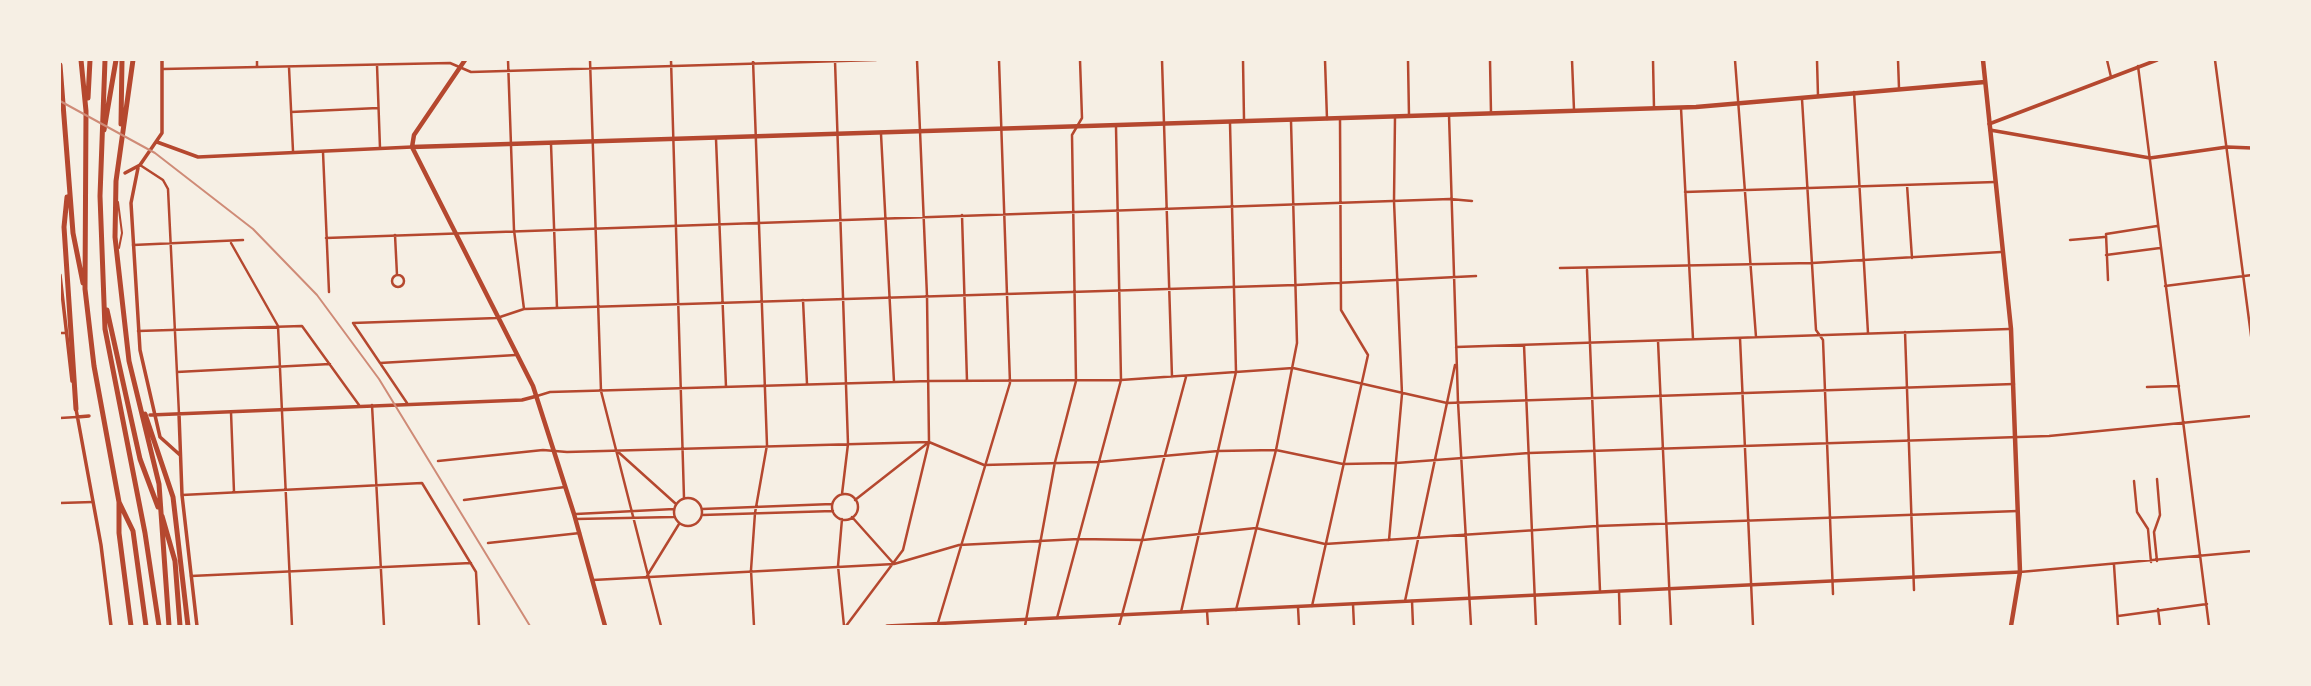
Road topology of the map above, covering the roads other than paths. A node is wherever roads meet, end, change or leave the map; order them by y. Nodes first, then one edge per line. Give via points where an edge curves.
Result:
1 (78, 60) edge
2 (90, 60) edge
3 (105, 60) edge
4 (116, 60) edge
5 (122, 60) edge
6 (132, 60) edge
7 (162, 60) edge
8 (257, 60) edge
9 (353, 60) edge
10 (465, 60) edge
11 (508, 60) edge
12 (590, 60) edge
13 (671, 60) edge
14 (835, 60) edge
15 (876, 60) edge
16 (917, 60) edge
17 (999, 60) edge
18 (1080, 60) edge
19 (1162, 60) edge
20 (1243, 60) edge
21 (1325, 60) edge
22 (1408, 60) edge
23 (1490, 60) edge
24 (1572, 60) edge
25 (1653, 60) edge
26 (1735, 60) edge
27 (1817, 60) edge
28 (1898, 60) edge
29 (1983, 60) edge
30 (2107, 60) edge
31 (2157, 60) edge
32 (2215, 60) edge
33 (753, 61) edge
34 (413, 62) edge
35 (60, 65) edge
36 (354, 65) junction
37 (377, 65) junction
38 (672, 66) junction
39 (2138, 66) junction
40 (257, 67) junction
41 (289, 67) junction
42 (460, 67) junction
43 (163, 69) junction
44 (590, 69) junction
45 (508, 71) junction
46 (2111, 78) junction
47 (1985, 82) junction
48 (1899, 88) junction
49 (1854, 92) junction
50 (1818, 96) junction
51 (1801, 97) junction
52 (1738, 102) junction
53 (60, 107) edge
54 (1681, 107) junction
55 (378, 108) junction
56 (1654, 108) junction
57 (1574, 110) junction
58 (86, 111) junction
59 (291, 112) junction
60 (1491, 113) junction
61 (1449, 115) junction
62 (1409, 116) junction
63 (1395, 117) junction
64 (63, 118) junction
65 (1327, 119) junction
66 (1340, 119) junction
67 (1291, 121) junction
68 (1230, 122) junction
69 (1245, 122) junction
70 (1165, 125) junction
71 (1076, 127) junction
72 (1116, 127) junction
73 (1989, 127) junction
74 (1001, 129) junction
75 (919, 132) junction
76 (122, 134) junction
77 (881, 134) junction
78 (837, 135) junction
79 (755, 137) junction
80 (674, 138) junction
81 (716, 139) junction
82 (592, 141) junction
83 (157, 142) junction
84 (551, 143) junction
85 (510, 144) junction
86 (101, 147) junction
87 (412, 147) junction
88 (2227, 147) junction
89 (380, 148) junction
90 (2252, 148) edge
91 (323, 150) junction
92 (293, 151) junction
93 (2150, 158) junction
94 (139, 167) junction
95 (125, 173) dead end
96 (69, 181) junction
97 (1995, 182) junction
98 (1906, 186) junction
99 (1860, 187) junction
100 (1807, 188) junction
101 (1747, 190) junction
102 (1685, 192) junction
103 (1450, 199) junction
104 (1394, 201) junction
105 (1472, 201) dead end
106 (1340, 202) junction
107 (1294, 206) junction
108 (1168, 208) junction
109 (1233, 208) junction
110 (1119, 211) junction
111 (1002, 214) junction
112 (1073, 214) junction
113 (962, 215) junction
114 (923, 216) junction
115 (887, 217) junction
116 (839, 219) junction
117 (760, 222) junction
118 (720, 223) junction
119 (676, 225) junction
120 (2157, 226) junction
121 (596, 228) junction
122 (554, 229) junction
123 (514, 230) junction
124 (455, 232) junction
125 (395, 234) junction
126 (326, 237) junction
127 (2104, 237) junction
128 (243, 240) dead end
129 (2070, 240) dead end
130 (231, 243) junction
131 (170, 244) junction
132 (133, 245) junction
133 (2160, 248) junction
134 (2003, 252) junction
135 (2106, 255) junction
136 (1912, 258) junction
137 (1864, 260) junction
138 (1812, 264) junction
139 (1753, 265) junction
140 (1689, 267) junction
141 (1560, 268) dead end
142 (1587, 270) junction
143 (60, 275) edge
144 (397, 275) dead end
145 (2252, 275) edge
146 (1475, 276) dead end
147 (2243, 276) junction
148 (1453, 277) junction
149 (1400, 279) junction
150 (2108, 280) dead end
151 (1342, 281) junction
152 (1233, 285) junction
153 (1296, 285) junction
154 (2165, 286) junction
155 (1170, 287) junction
156 (85, 289) junction
157 (1118, 289) junction
158 (1076, 291) junction
159 (329, 292) dead end
160 (1006, 293) junction
161 (104, 294) junction
162 (964, 295) junction
163 (928, 296) junction
164 (890, 297) junction
165 (2252, 298) edge
166 (842, 299) junction
167 (2245, 299) junction
168 (803, 300) junction
169 (764, 302) junction
170 (723, 303) junction
171 (679, 305) junction
172 (598, 307) junction
173 (557, 308) junction
174 (524, 309) junction
175 (2250, 317) edge
176 (497, 318) junction
177 (278, 326) junction
178 (2011, 329) junction
179 (175, 330) junction
180 (138, 331) junction
181 (1905, 332) junction
182 (62, 333) edge
183 (1868, 333) junction
184 (1820, 335) junction
185 (1756, 337) junction
186 (1740, 338) junction
187 (2251, 338) edge
188 (1693, 339) junction
189 (1658, 341) junction
190 (1590, 343) junction
191 (2252, 343) edge
192 (1524, 345) junction
193 (1456, 347) junction
194 (517, 355) junction
195 (1456, 362) junction
196 (380, 363) junction
197 (330, 364) junction
198 (279, 367) junction
199 (1293, 368) junction
200 (177, 372) junction
201 (1236, 372) junction
202 (1186, 376) junction
203 (1172, 377) junction
204 (1121, 380) junction
205 (929, 381) junction
206 (1076, 381) junction
207 (894, 382) junction
208 (967, 382) junction
209 (844, 383) junction
210 (1010, 383) junction
211 (807, 384) junction
212 (2014, 384) junction
213 (1360, 385) junction
214 (764, 386) junction
215 (2179, 386) junction
216 (726, 387) junction
217 (1906, 387) junction
218 (2147, 387) dead end
219 (682, 388) junction
220 (1825, 390) junction
221 (601, 391) junction
222 (1744, 393) junction
223 (1402, 394) junction
224 (537, 396) junction
225 (1662, 396) junction
226 (1592, 398) junction
227 (1526, 400) junction
228 (140, 402) junction
229 (1458, 402) junction
230 (407, 403) junction
231 (1447, 403) junction
232 (359, 405) junction
233 (372, 405) junction
234 (76, 409) junction
235 (281, 409) junction
236 (230, 410) junction
237 (179, 414) junction
238 (152, 415) junction
239 (89, 416) dead end
240 (2252, 416) edge
241 (77, 417) junction
242 (60, 418) edge
243 (2184, 425) junction
244 (2016, 438) junction
245 (1908, 441) junction
246 (929, 442) junction
247 (848, 444) junction
248 (1828, 444) junction
249 (767, 445) junction
250 (683, 447) junction
251 (1744, 447) junction
252 (1664, 449) junction
253 (554, 450) junction
254 (616, 450) junction
255 (1276, 450) junction
256 (1218, 451) junction
257 (1594, 451) junction
258 (1529, 453) junction
259 (180, 455) junction
260 (1164, 457) junction
261 (1460, 458) junction
262 (1437, 460) junction
263 (438, 461) dead end
264 (1098, 461) junction
265 (1055, 462) junction
266 (1396, 463) junction
267 (1343, 464) junction
268 (984, 465) junction
269 (2157, 479) dead end
270 (2134, 481) dead end
271 (377, 484) junction
272 (566, 487) junction
273 (286, 489) junction
274 (234, 492) junction
275 (842, 494) junction
276 (182, 495) junction
277 (684, 499) junction
278 (464, 500) dead end
279 (855, 500) junction
280 (93, 502) junction
281 (119, 502) junction
282 (60, 503) edge
283 (832, 504) junction
284 (756, 505) junction
285 (675, 507) junction
286 (702, 509) junction
287 (2018, 511) junction
288 (631, 512) junction
289 (833, 512) junction
290 (755, 513) junction
291 (702, 515) junction
292 (1912, 516) junction
293 (575, 517) junction
294 (632, 517) junction
295 (674, 517) junction
296 (852, 517) junction
297 (842, 519) junction
298 (1830, 519) junction
299 (1747, 520) junction
300 (679, 524) junction
301 (1665, 524) junction
302 (1597, 526) junction
303 (1256, 528) junction
304 (1532, 531) junction
305 (580, 533) junction
306 (1199, 534) junction
307 (1465, 535) junction
308 (1420, 538) junction
309 (1079, 539) junction
310 (1143, 540) junction
311 (1389, 540) junction
312 (1042, 541) junction
313 (488, 543) dead end
314 (1325, 544) junction
315 (959, 545) junction
316 (2252, 551) edge
317 (2201, 556) junction
318 (2158, 561) junction
319 (2151, 562) junction
320 (472, 563) junction
321 (894, 564) junction
322 (2114, 565) junction
323 (838, 566) junction
324 (381, 567) junction
325 (751, 570) junction
326 (289, 572) junction
327 (2020, 572) junction
328 (191, 576) junction
329 (646, 576) junction
330 (1913, 577) junction
331 (593, 580) junction
332 (1832, 581) junction
333 (1750, 585) junction
334 (1668, 589) junction
335 (1914, 590) dead end
336 (1619, 591) junction
337 (1600, 592) junction
338 (1833, 594) dead end
339 (1535, 595) junction
340 (1469, 599) junction
341 (1405, 601) junction
342 (1412, 601) junction
343 (1353, 604) junction
344 (2207, 604) junction
345 (1312, 606) junction
346 (1298, 607) junction
347 (2158, 609) junction
348 (1236, 610) junction
349 (1208, 611) junction
350 (1181, 612) junction
351 (1122, 614) junction
352 (2118, 615) junction
353 (1057, 618) junction
354 (1025, 619) junction
355 (937, 625) edge
356 (111, 626) edge
357 (131, 626) edge
358 (146, 626) edge
359 (159, 626) edge
360 (169, 626) edge
361 (180, 626) edge
362 (188, 626) edge
363 (197, 626) edge
364 (292, 626) edge
365 (384, 626) edge
366 (479, 626) edge
367 (605, 626) edge
368 (661, 626) edge
369 (754, 626) edge
370 (845, 626) edge
371 (887, 626) edge
372 (1025, 626) edge
373 (1119, 626) edge
374 (1208, 626) edge
375 (1299, 626) edge
376 (1354, 626) edge
377 (1413, 626) edge
378 (1471, 626) edge
379 (1536, 626) edge
380 (1620, 626) edge
381 (1671, 626) edge
382 (1753, 626) edge
383 (2011, 626) edge
384 (2118, 626) edge
385 (2160, 626) edge
386 (2209, 626) edge

1 - 58 highway
2 - 58 highway
3 - 86 highway
4 - 86 highway
5 - 76 highway
6 - 76 highway
7 - 43 street
8 - 40 street
9 - 36 street
10 - 42 main road
11 - 45 street
12 - 44 street
13 - 38 street
14 - 15 street
14 - 33 street
14 - 78 street
16 - 75 street
17 - 74 street
18 - 71 street via 1082,118
19 - 70 street
20 - 69 street
21 - 65 street
22 - 62 street
23 - 60 street
24 - 57 street
25 - 56 street
26 - 52 street
27 - 50 street
28 - 48 street
29 - 47 main road
30 - 46 street
31 - 39 street
32 - 88 street
33 - 38 street
33 - 79 street
34 - 37 street
34 - 42 street
35 - 64 highway
36 - 37 street
36 - 41 street
37 - 55 street
38 - 44 street
38 - 80 street
39 - 46 street
39 - 93 street
40 - 41 street
40 - 43 street
41 - 59 street
42 - 45 street via 471,72
42 - 87 main road via 414,135
43 - 83 street via 163,130
44 - 45 street
44 - 82 street
45 - 85 street
46 - 73 street
47 - 48 main road
47 - 73 main road
48 - 49 main road
49 - 50 main road
49 - 99 street
50 - 51 main road
51 - 52 main road
51 - 100 street
52 - 54 main road
52 - 101 street
53 - 64 highway
54 - 56 main road
54 - 102 street
55 - 59 street
55 - 89 street
56 - 57 main road
57 - 60 main road
58 - 156 highway
59 - 92 street
60 - 61 main road
61 - 62 main road
61 - 103 street
62 - 63 main road
63 - 66 main road
63 - 104 street
64 - 96 highway
65 - 66 main road
65 - 67 main road
66 - 106 street
67 - 69 main road
67 - 107 street
68 - 69 main road
68 - 70 main road
68 - 109 street
70 - 72 main road
70 - 108 street
71 - 72 main road
71 - 74 main road
71 - 112 street via 1072,135
72 - 110 street
73 - 93 street
73 - 97 main road
74 - 75 main road
74 - 111 street
75 - 77 main road
75 - 114 street
76 - 228 highway via 115,191 117,256 125,335
77 - 78 main road
77 - 115 street
78 - 79 main road
78 - 116 street
79 - 81 main road
79 - 117 street
80 - 81 main road
80 - 82 main road
80 - 119 street
81 - 118 street
82 - 84 main road
82 - 121 street
83 - 92 street via 198,157
83 - 94 street
84 - 85 main road
84 - 122 street
85 - 87 main road
85 - 123 street
86 - 161 highway
87 - 89 street
87 - 124 main road
88 - 90 street
88 - 93 street
88 - 147 street
89 - 91 street
91 - 92 street
91 - 126 street
93 - 120 street
94 - 95 street
94 - 131 street via 166,184
94 - 132 street via 131,203
96 - 156 highway
96 - 234 highway via 64,227
97 - 98 street
97 - 134 main road
98 - 99 street
98 - 136 street
99 - 100 street
99 - 137 street
100 - 101 street
100 - 138 street
101 - 102 street
101 - 139 street
102 - 140 street
103 - 104 street
103 - 105 street
103 - 148 street
104 - 106 street
104 - 149 street
106 - 107 street
106 - 151 street
107 - 109 street
107 - 153 street
108 - 109 street
108 - 110 street
108 - 155 street
109 - 152 street
110 - 112 street
110 - 157 street
111 - 112 street
111 - 113 street
111 - 160 street
112 - 158 street
113 - 114 street
113 - 162 street
114 - 115 street
114 - 163 street
115 - 116 street
115 - 164 street
116 - 117 street
116 - 166 street
117 - 118 street
117 - 169 street
118 - 119 street
118 - 170 street
119 - 121 street
119 - 171 street
120 - 127 street via 2110,232
120 - 133 street
121 - 122 street
121 - 172 street
122 - 123 street
122 - 173 street
123 - 124 street
123 - 174 street
124 - 125 street
124 - 176 main road
125 - 126 street
125 - 144 street
126 - 159 street
127 - 129 street
127 - 135 street
128 - 130 street
130 - 131 street
130 - 177 street
131 - 132 street
131 - 179 street
132 - 180 street
133 - 135 street
133 - 154 street
134 - 136 street
134 - 178 main road
135 - 150 street
136 - 137 street
137 - 138 street
137 - 183 street
138 - 139 street
138 - 184 street
139 - 140 street
139 - 185 street
140 - 142 street
140 - 188 street
141 - 142 street
142 - 190 street
143 - 182 street
145 - 147 street
146 - 148 street
147 - 154 street
147 - 167 street
148 - 149 street
148 - 193 street
149 - 151 street
149 - 223 street
151 - 153 street
151 - 213 street via 1341,310 1368,355
152 - 153 street
152 - 155 street
152 - 201 street
153 - 199 street
154 - 215 street
155 - 157 street
155 - 203 street
156 - 281 highway
157 - 158 street
157 - 204 street
158 - 160 street
158 - 206 street
160 - 162 street
160 - 210 street
161 - 359 highway via 110,362
161 - 361 highway via 133,432 169,533
162 - 163 street
162 - 208 street
163 - 164 street
163 - 205 street
164 - 166 street
164 - 207 street
165 - 167 street
166 - 168 street
166 - 209 street
167 - 175 street
168 - 169 street
168 - 211 street
169 - 170 street
169 - 214 street
170 - 171 street
170 - 216 street
171 - 172 street
171 - 219 street
172 - 173 street
172 - 221 street
173 - 174 street
174 - 176 street
175 - 187 street
176 - 194 main road
176 - 196 street via 353,323
177 - 179 street
177 - 197 street via 302,326
177 - 198 street
178 - 181 street
178 - 212 main road
179 - 180 street
179 - 200 street
180 - 238 street
181 - 183 street
181 - 217 street
182 - 234 street
183 - 184 street
184 - 185 street
184 - 220 street
185 - 186 street
186 - 188 street
186 - 222 street
187 - 191 street
188 - 189 street
189 - 190 street
189 - 225 street
190 - 192 street
190 - 226 street
192 - 193 street
192 - 227 street
193 - 195 street
194 - 196 street
194 - 224 main road
195 - 229 street
195 - 231 street
196 - 230 street
197 - 198 street
197 - 232 street
198 - 200 street
198 - 235 street
199 - 201 street
199 - 213 street
199 - 255 street
200 - 237 street
201 - 202 street
201 - 256 street
202 - 203 street
202 - 260 street
203 - 204 street
204 - 206 street
204 - 264 street
205 - 207 street
205 - 208 street
205 - 246 street
206 - 210 street
206 - 265 street
207 - 209 street
208 - 210 street
209 - 211 street
209 - 247 street
210 - 268 street
211 - 214 street
212 - 217 street
212 - 244 main road
213 - 223 street
213 - 267 street
214 - 216 street
214 - 249 street
215 - 218 street
215 - 243 street
216 - 219 street
217 - 220 street
217 - 245 street
219 - 221 street
219 - 250 street
220 - 222 street
220 - 248 street
221 - 224 street
221 - 254 street
222 - 225 street
222 - 251 street
223 - 231 street
223 - 266 street
224 - 230 street
224 - 253 main road
225 - 226 street
225 - 252 street
226 - 227 street
226 - 257 street
227 - 229 street
227 - 258 street
228 - 360 highway via 159,484
228 - 362 highway via 171,485
229 - 231 street
229 - 261 street
230 - 233 street
231 - 262 street
232 - 233 street
232 - 235 street
233 - 271 street
234 - 241 street
235 - 236 street
235 - 273 street
236 - 237 street
236 - 274 street
237 - 238 street
237 - 259 street
238 - 259 street via 162,441
239 - 241 street
240 - 243 street
241 - 242 street
241 - 280 street
243 - 244 street
243 - 317 street
244 - 245 street
244 - 287 main road
245 - 248 street
245 - 292 street
246 - 247 street
246 - 268 street
246 - 279 street
246 - 321 street via 903,550
247 - 249 street
247 - 275 street
248 - 251 street
248 - 298 street
249 - 250 street
249 - 284 street
250 - 254 street
250 - 277 street
251 - 252 street
251 - 299 street
252 - 257 street
252 - 301 street
253 - 254 street
253 - 263 street
253 - 272 main road
254 - 285 street
254 - 288 street
255 - 256 street
255 - 267 street
255 - 303 street
256 - 260 street
256 - 306 street
257 - 258 street
257 - 302 street
258 - 261 street
258 - 304 street
259 - 276 street
260 - 264 street
260 - 310 street
261 - 262 street
261 - 307 street
262 - 266 street
262 - 308 street
264 - 265 street
264 - 309 street
265 - 268 street
265 - 312 street
266 - 267 street
266 - 311 street
267 - 314 street
268 - 315 street
269 - 318 street via 2160,515 2154,532
270 - 319 street via 2137,512 2148,529
271 - 273 street
271 - 320 street via 419,482 426,486
271 - 324 street
272 - 278 street
272 - 293 main road
273 - 274 street
273 - 326 street
274 - 276 street
275 - 279 street
275 - 283 street
276 - 328 street
277 - 285 street
277 - 286 street via 697,501
279 - 296 street via 857,511
280 - 282 street
280 - 356 street
281 - 357 highway
281 - 358 highway via 133,531
283 - 284 street
283 - 289 street
284 - 286 street
284 - 290 street
285 - 288 street
285 - 295 street
286 - 291 street
287 - 292 street
287 - 327 main road
288 - 293 street
288 - 294 street
289 - 290 street
289 - 297 street
290 - 291 street
290 - 325 street
291 - 300 street via 693,526
292 - 298 street
292 - 330 street
293 - 294 street
293 - 305 main road
294 - 295 street
294 - 329 street
295 - 300 street
296 - 297 street
296 - 321 street
297 - 323 street
298 - 299 street
298 - 332 street
299 - 301 street
299 - 333 street
300 - 329 street
301 - 302 street
301 - 334 street
302 - 304 street
302 - 337 street
303 - 306 street
303 - 314 street
303 - 348 street
304 - 307 street
304 - 339 street
305 - 313 street
305 - 331 main road
306 - 310 street
306 - 350 street
307 - 308 street
307 - 340 street
308 - 311 street
308 - 341 street
309 - 310 street
309 - 312 street
309 - 353 street
310 - 351 street
311 - 314 street
312 - 315 street
312 - 354 street
314 - 345 street
315 - 321 street
315 - 355 street
316 - 317 street
317 - 318 street
317 - 344 street
318 - 319 street
319 - 322 street
320 - 324 street
320 - 366 street
321 - 323 street
321 - 370 street
322 - 327 street
322 - 352 street
323 - 325 street
323 - 370 street
324 - 326 street
324 - 365 street
325 - 329 street
325 - 369 street
326 - 328 street
326 - 364 street
327 - 330 street
327 - 383 main road
328 - 363 street
329 - 331 street
329 - 368 street
330 - 332 street
330 - 335 street
331 - 367 main road
332 - 333 street
332 - 338 street
333 - 334 street
333 - 382 street
334 - 336 street
334 - 381 street
336 - 337 street
336 - 380 street
337 - 339 street
339 - 340 street
339 - 379 street
340 - 342 street
340 - 378 street
341 - 342 street
341 - 343 street
342 - 377 street
343 - 345 street
343 - 376 street
344 - 347 street
344 - 386 street
345 - 346 street
346 - 348 street
346 - 375 street
347 - 352 street
347 - 385 street
348 - 349 street
349 - 350 street
349 - 374 street
350 - 351 street
351 - 353 street
351 - 373 street
352 - 384 street
353 - 354 street
354 - 355 street
354 - 372 street
355 - 371 street

